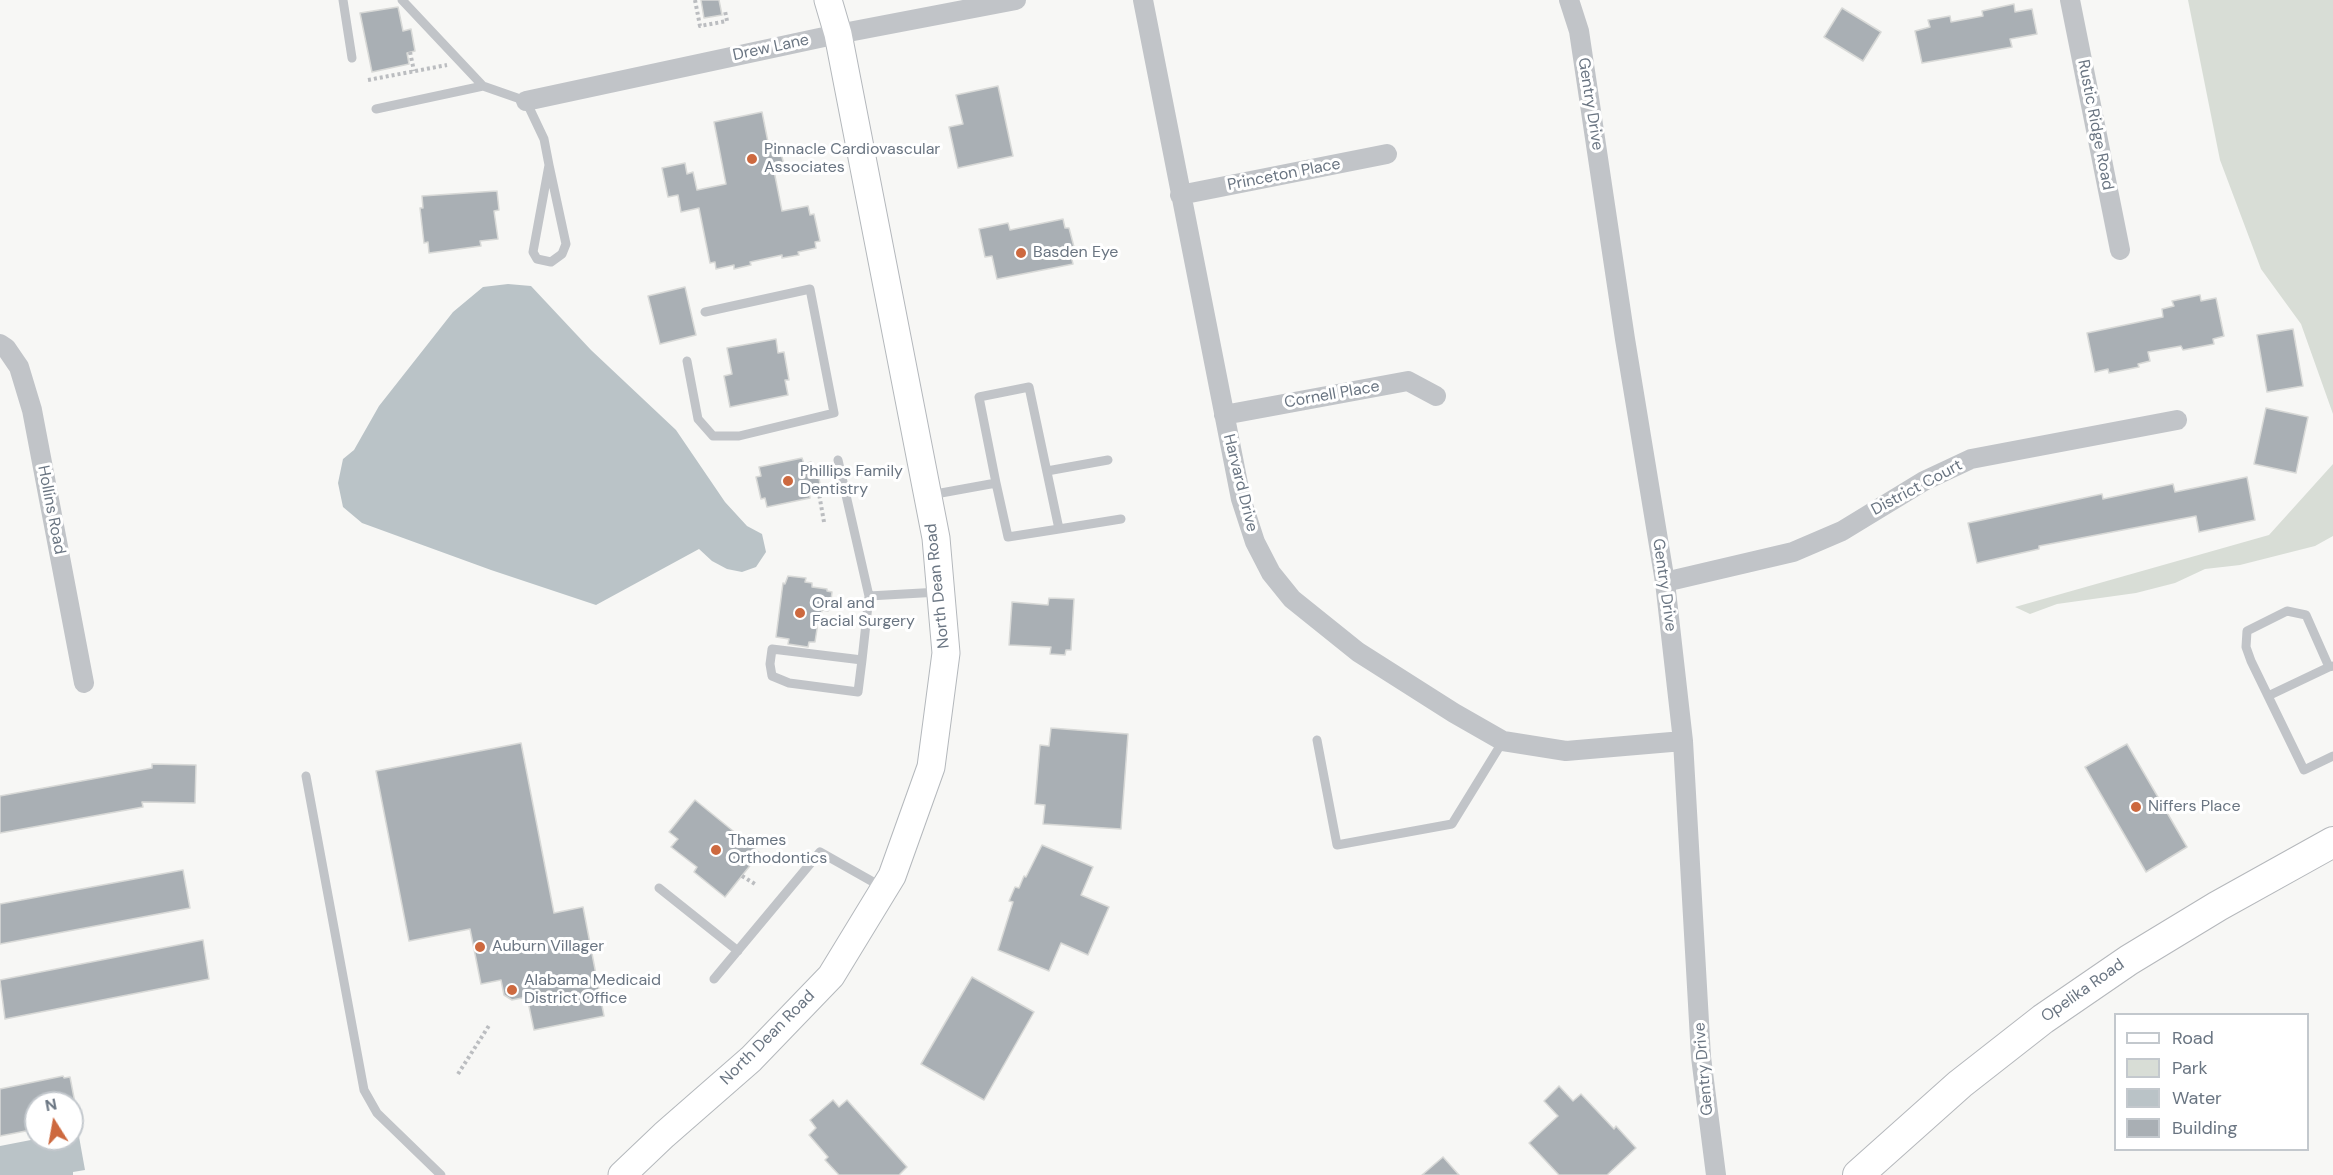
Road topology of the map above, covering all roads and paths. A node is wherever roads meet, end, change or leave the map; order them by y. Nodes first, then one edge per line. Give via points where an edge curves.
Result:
1 (343, 0) edge
2 (402, 0) edge
3 (695, 0) edge
4 (828, 0) edge
5 (1016, 0) edge
6 (1143, 0) edge
7 (1569, 0) edge
8 (2070, 0) edge
9 (725, 10) dead end
10 (838, 34) junction
11 (410, 52) dead end
12 (352, 58) dead end
13 (455, 64) dead end
14 (414, 71) junction
15 (368, 80) dead end
16 (483, 86) junction
17 (526, 101) junction
18 (376, 109) dead end
19 (1387, 154) dead end
20 (549, 165) junction
21 (1180, 195) junction
22 (2120, 250) dead end
23 (705, 312) dead end
24 (0, 344) edge
25 (687, 361) dead end
26 (1436, 396) dead end
27 (1224, 415) junction
28 (2177, 420) dead end
29 (838, 460) dead end
30 (1108, 460) dead end
31 (1047, 471) junction
32 (830, 479) dead end
33 (996, 483) junction
34 (928, 495) junction
35 (1121, 519) dead end
36 (824, 522) dead end
37 (1059, 529) junction
38 (1665, 582) junction
39 (940, 592) junction
40 (869, 596) junction
41 (862, 660) junction
42 (2331, 666) edge
43 (84, 683) dead end
44 (2268, 696) junction
45 (1317, 740) dead end
46 (1503, 741) junction
47 (1683, 741) junction
48 (2333, 756) edge
49 (306, 776) dead end
50 (2333, 842) edge
51 (742, 876) dead end
52 (755, 884) dead end
53 (659, 888) dead end
54 (884, 889) junction
55 (738, 951) junction
56 (714, 980) dead end
57 (490, 1024) dead end
58 (458, 1074) dead end
59 (441, 1175) edge
60 (622, 1175) edge
61 (1716, 1175) edge
62 (1858, 1175) edge

1 - 12 lane
2 - 16 lane
3 - 9 path via 700,26 727,21
4 - 10 street, North Dean Road
5 - 10 street, Drew Lane
6 - 21 street, Harvard Drive
7 - 38 street, Gentry Drive via 1579,31
8 - 22 street, Rustic Ridge Road
10 - 17 street, Drew Lane
10 - 34 street, North Dean Road
11 - 14 path
13 - 14 path
14 - 15 path
16 - 17 lane
16 - 18 lane
17 - 20 lane via 544,139
19 - 21 street, Princeton Place
20 - 20 lane via 566,244 562,254 551,262 537,259 533,252
21 - 27 street, Harvard Drive
23 - 25 lane via 810,289 834,413 739,436 713,436 698,419
24 - 43 street, Hollins Road via 19,367 32,410
26 - 27 street, Cornell Place via 1408,381
27 - 46 street, Harvard Drive via 1241,499 1255,542 1271,573 1292,600 1358,652
28 - 38 street, District Court via 1971,459 1924,481 1842,531 1793,552
29 - 40 lane
30 - 31 lane
31 - 33 lane via 1029,387 979,397
31 - 37 lane
32 - 36 path via 831,485 818,488
33 - 34 lane
33 - 37 lane via 1008,537
34 - 39 street, North Dean Road
35 - 37 lane
38 - 47 street, Gentry Drive
39 - 40 lane
39 - 54 street, North Dean Road via 945,652 931,767
40 - 41 lane
41 - 41 lane via 858,693 789,683 771,676 772,650
42 - 44 lane
42 - 44 lane via 2306,615 2287,611 2247,631 2246,647
44 - 48 lane via 2304,770
45 - 46 lane via 1337,845 1452,824
46 - 47 street, Harvard Drive via 1566,752
47 - 61 street, Gentry Drive via 1701,1058
49 - 59 lane via 364,1090 377,1113
50 - 62 main road, Opelika Road via 2148,948 2043,1019 1960,1084
51 - 52 path
53 - 55 lane
54 - 55 lane via 820,852
54 - 60 street, North Dean Road via 831,976 751,1059
55 - 56 lane
57 - 58 path

